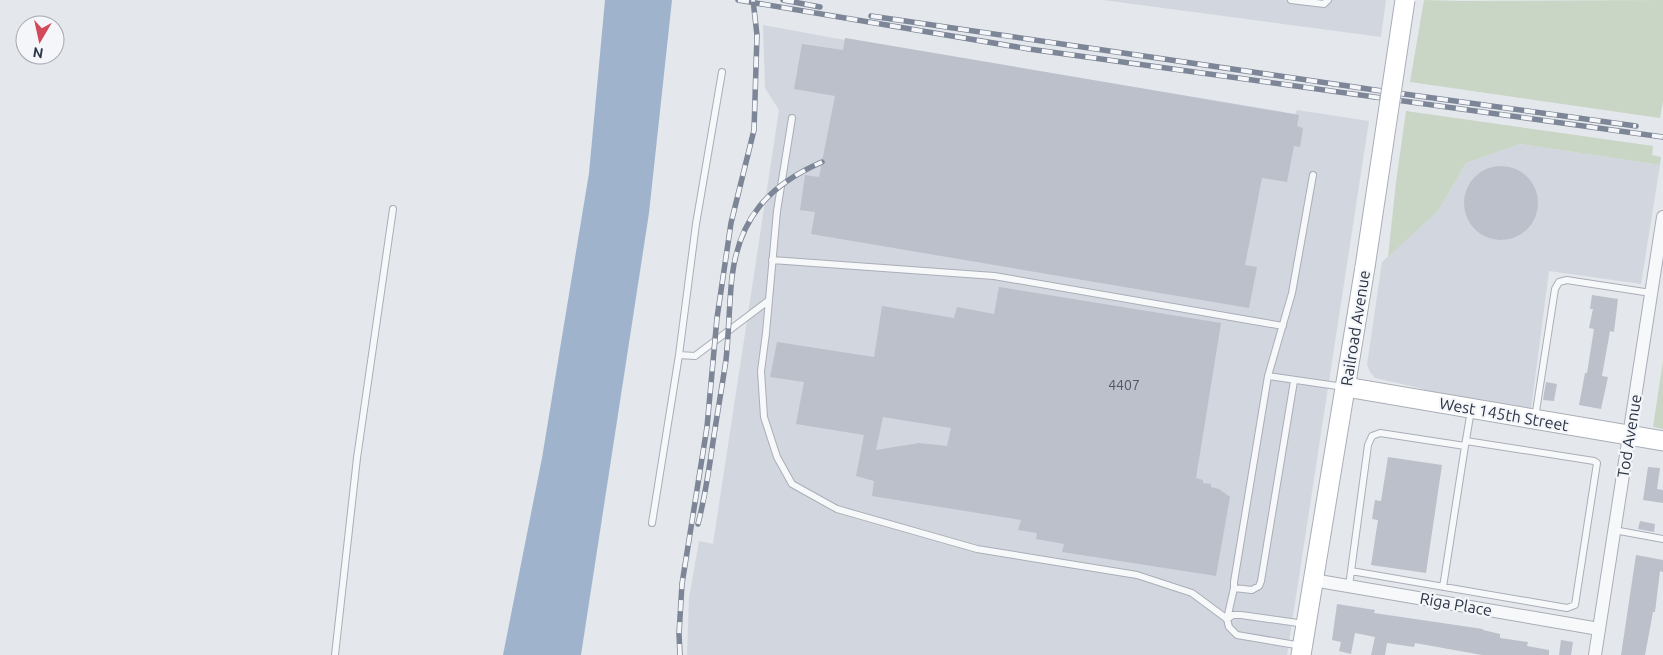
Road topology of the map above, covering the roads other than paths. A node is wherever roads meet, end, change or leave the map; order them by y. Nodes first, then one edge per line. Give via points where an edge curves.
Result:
1 (1291, 0) edge
2 (1328, 0) edge
3 (1405, 0) edge
4 (722, 72) dead end
5 (792, 118) dead end
6 (1313, 175) dead end
7 (393, 209) dead end
8 (1663, 217) edge
9 (772, 260) junction
10 (1650, 294) junction
11 (768, 301) junction
12 (1283, 326) junction
13 (679, 355) junction
14 (1268, 376) junction
15 (1294, 381) junction
16 (1346, 387) junction
17 (1471, 408) junction
18 (1535, 419) junction
19 (1629, 436) junction
20 (1663, 441) edge
21 (1465, 444) junction
22 (652, 523) dead end
23 (1614, 530) junction
24 (1663, 539) edge
25 (1351, 571) junction
26 (1313, 580) junction
27 (1415, 582) junction
28 (1349, 586) junction
29 (1445, 587) junction
30 (1234, 588) junction
31 (1412, 597) junction
32 (1445, 603) junction
33 (1227, 619) junction
34 (1306, 624) junction
35 (1599, 629) junction
36 (1302, 651) edge
37 (335, 655) edge
38 (1595, 655) edge

1 - 2 lane via 1324,4
3 - 16 street, Railroad Avenue, bridge
4 - 13 lane via 696,224
5 - 9 lane
6 - 12 lane
7 - 37 lane via 356,458
8 - 10 street, Tod Avenue
9 - 11 lane
9 - 12 lane via 994,276
10 - 18 lane via 1573,281 1559,282 1555,289
10 - 19 street, Tod Avenue
11 - 13 lane via 695,356
11 - 33 lane via 762,371 764,416 777,457 792,484 837,509 977,549 1137,575 1192,593
12 - 14 lane
13 - 22 lane
14 - 15 lane
14 - 30 lane
15 - 16 lane
15 - 30 lane via 1261,581 1252,590
16 - 17 street, West 145th Street
16 - 26 street, Railroad Avenue
17 - 18 street, West 145th Street
17 - 21 lane
18 - 19 street, West 145th Street
19 - 20 street, West 145th Street
19 - 23 street, Tod Avenue
21 - 25 lane via 1380,433 1372,436 1368,445
21 - 29 lane
21 - 29 lane via 1594,461 1597,466 1575,605 1567,608
23 - 24 lane
23 - 35 street, Tod Avenue
25 - 27 lane
25 - 28 lane
26 - 28 street, Riga Place
26 - 34 street, Railroad Avenue
27 - 29 lane
27 - 31 lane
28 - 31 street, Riga Place
29 - 32 lane
30 - 33 lane
31 - 32 street, Riga Place
32 - 35 street, Riga Place
33 - 34 lane via 1241,615
33 - 36 lane via 1229,627 1237,635
34 - 36 street, Railroad Avenue
35 - 38 street, Tod Avenue

